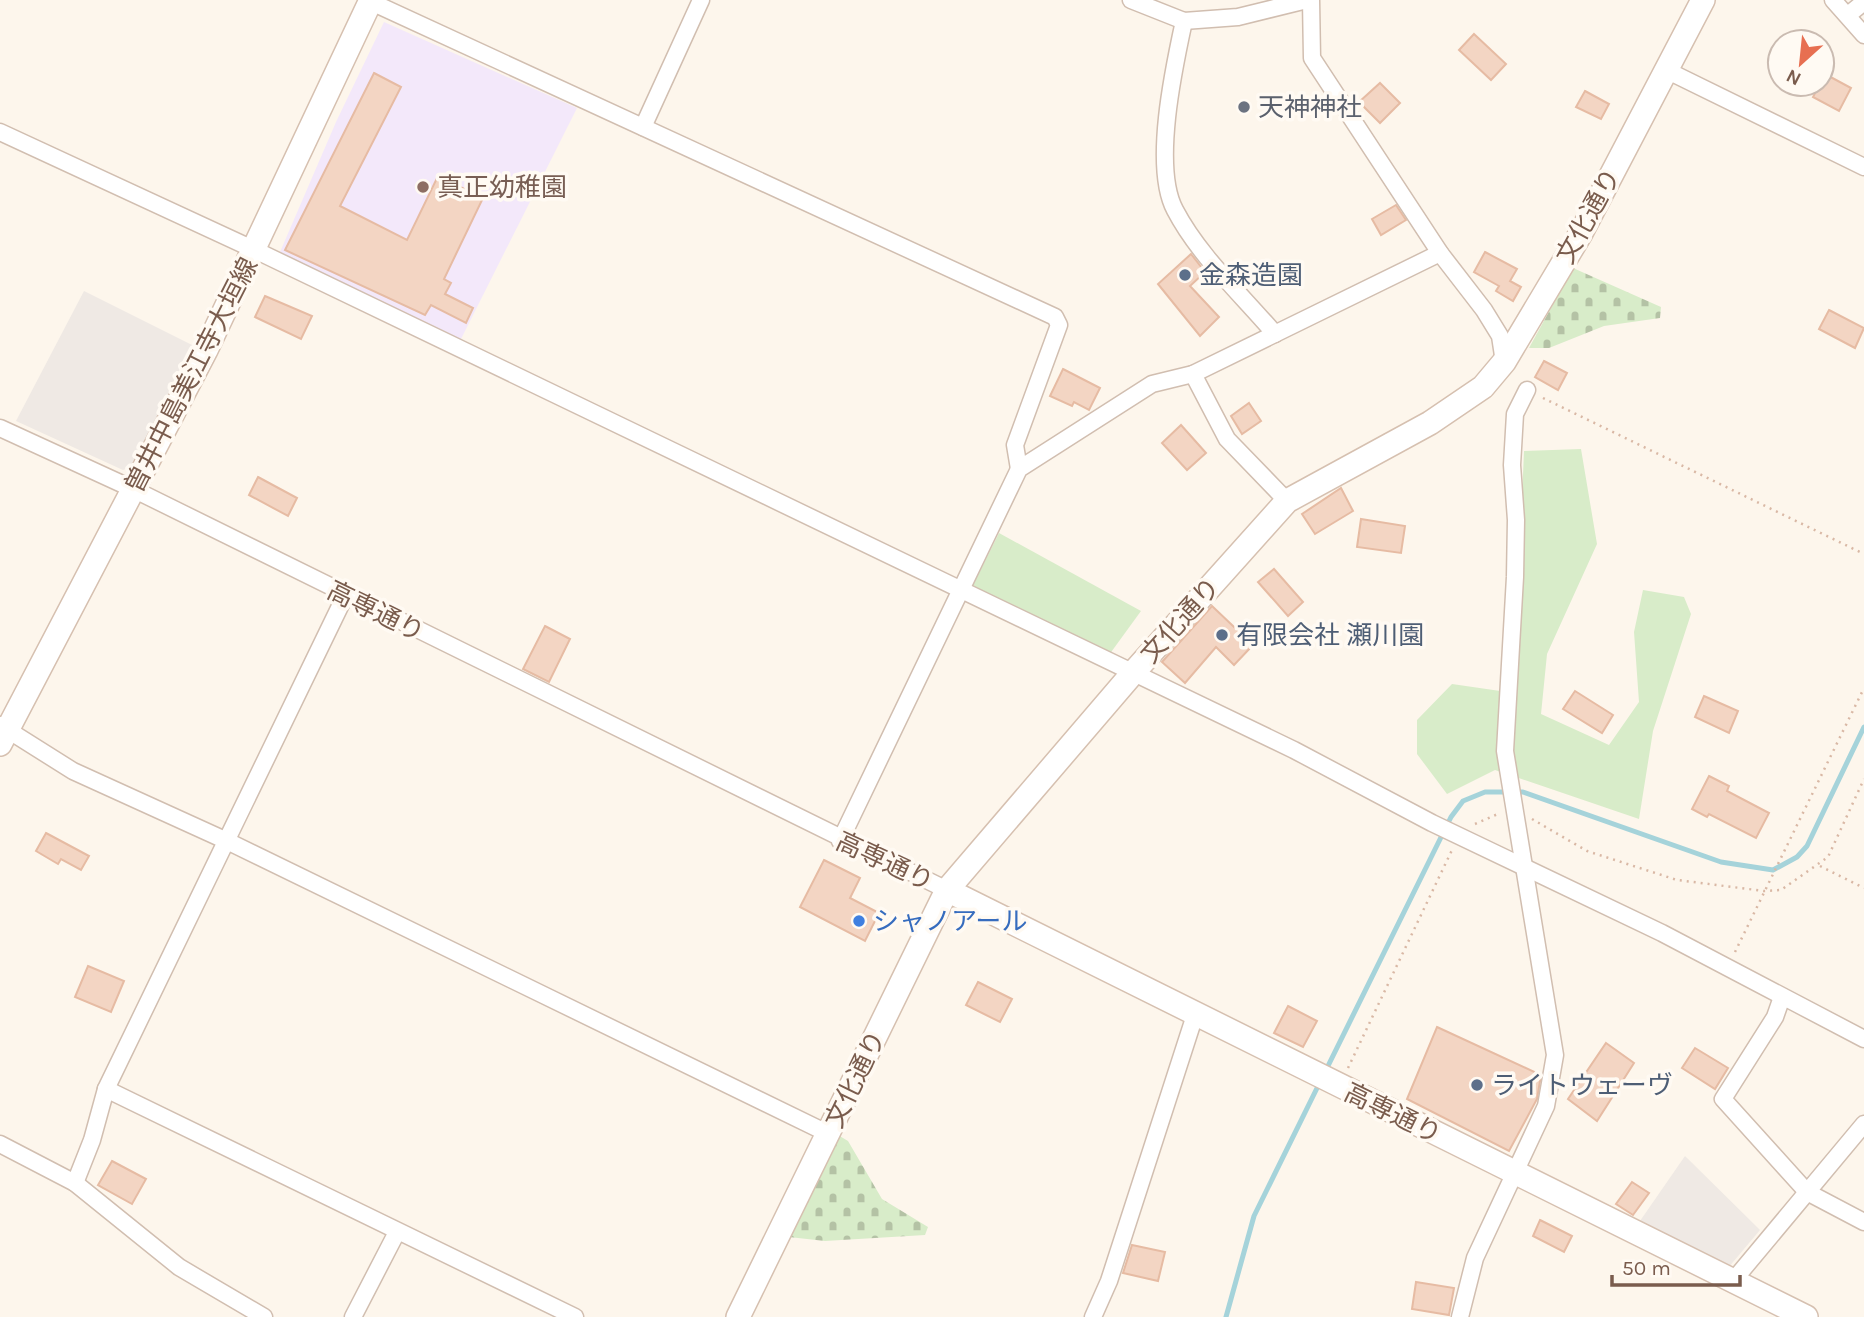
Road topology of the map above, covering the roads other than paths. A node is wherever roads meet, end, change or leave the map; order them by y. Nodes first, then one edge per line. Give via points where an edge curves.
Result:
1 (369, 0) edge
2 (701, 0) edge
3 (1131, 0) edge
4 (1309, 0) edge
5 (1703, 0) edge
6 (1833, 0) edge
7 (1864, 2) edge
8 (1848, 15) junction
9 (1184, 21) junction
10 (1864, 35) edge
11 (1666, 70) junction
12 (643, 127) junction
13 (0, 132) edge
14 (1864, 167) edge
15 (255, 250) junction
16 (1440, 253) junction
17 (1275, 334) junction
18 (1504, 362) junction
19 (1193, 374) junction
20 (1527, 390) road end
21 (0, 428) edge
22 (1019, 469) junction
23 (133, 489) junction
24 (1287, 501) junction
25 (961, 592) junction
26 (345, 596) junction
27 (1132, 674) junction
28 (2, 733) edge
29 (227, 841) junction
30 (840, 841) junction
31 (1526, 867) junction
32 (947, 890) junction
33 (1783, 997) junction
34 (1195, 1015) junction
35 (1864, 1039) edge
36 (106, 1089) junction
37 (1864, 1124) edge
38 (829, 1134) junction
39 (0, 1144) edge
40 (1513, 1172) junction
41 (75, 1183) junction
42 (1807, 1192) junction
43 (1864, 1222) edge
44 (397, 1232) junction
45 (1733, 1281) junction
46 (264, 1317) edge
47 (353, 1317) edge
48 (575, 1317) edge
49 (738, 1317) edge
50 (1093, 1317) edge
51 (1460, 1317) edge
52 (1806, 1317) edge

1 - 12 street
1 - 15 street, 曽井中島美江寺大垣線
2 - 12 street
3 - 9 street
4 - 9 street via 1238,17
4 - 16 street via 1312,58
5 - 11 street, 文化通り
6 - 8 street
7 - 8 street
8 - 10 street
9 - 17 street via 1171,92 1164,172 1173,208 1195,241
11 - 14 street
11 - 18 street, 文化通り via 1581,233
12 - 22 street via 1055,317 1059,325 1015,445
13 - 15 street
15 - 23 street, 曽井中島美江寺大垣線
15 - 25 street
16 - 17 street
16 - 18 street via 1500,336
17 - 19 street
18 - 24 street, 文化通り via 1483,387 1430,423
19 - 22 street via 1152,384
19 - 24 street via 1227,439
20 - 31 street via 1515,414 1515,577 1505,751
21 - 23 street, 高専通り
22 - 25 street
23 - 26 street, 高専通り
23 - 28 street, 曽井中島美江寺大垣線
24 - 27 street, 文化通り
25 - 27 street
25 - 30 street
26 - 29 street
26 - 30 street, 高専通り
27 - 31 street
27 - 32 street, 文化通り
28 - 29 street
29 - 36 street
29 - 38 street
30 - 32 street, 高専通り
31 - 33 street
31 - 40 street via 1555,1055 1546,1106
32 - 34 street, 高専通り
32 - 38 street, 文化通り
33 - 35 street
33 - 42 street via 1723,1099
34 - 40 street, 高専通り
34 - 50 street via 1110,1280
36 - 41 street
36 - 44 street
37 - 42 street
38 - 49 street, 文化通り
39 - 41 street
40 - 45 street, 高専通り
40 - 51 street via 1475,1258
41 - 46 street via 179,1267
42 - 43 street
42 - 45 street
44 - 47 street
44 - 48 street
45 - 52 street, 高専通り

